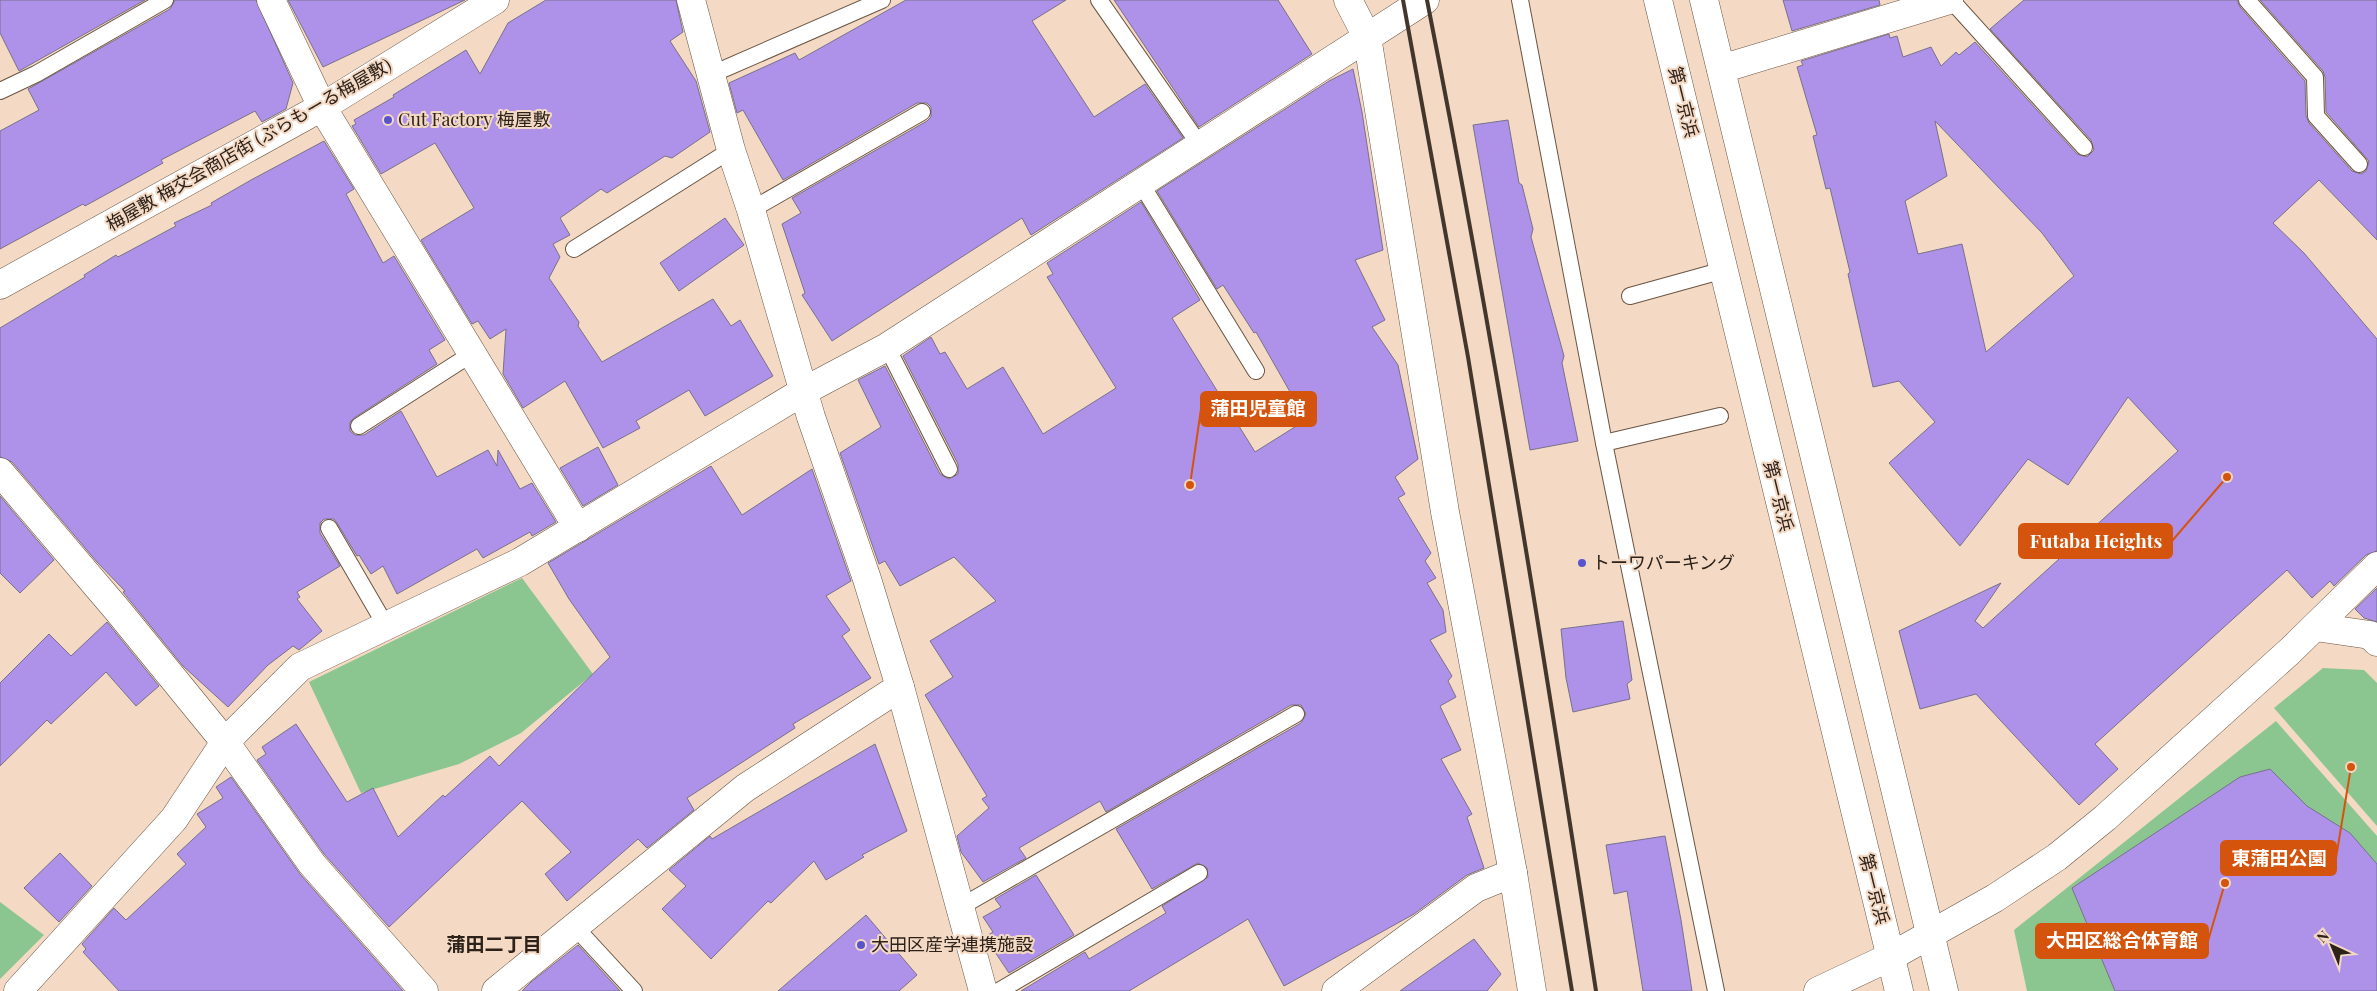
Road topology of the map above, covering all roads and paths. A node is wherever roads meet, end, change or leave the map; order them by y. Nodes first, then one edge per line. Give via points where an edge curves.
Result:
1 (165, 0) edge
2 (271, 0) edge
3 (495, 0) edge
4 (691, 0) edge
5 (882, 0) edge
6 (1099, 0) edge
7 (1348, 0) edge
8 (1425, 0) edge
9 (1520, 0) edge
10 (1658, 0) edge
11 (1704, 0) edge
12 (1950, 0) edge
13 (2247, 0) edge
14 (1367, 37) junction
15 (1721, 69) junction
16 (710, 75) junction
17 (0, 91) edge
18 (322, 107) junction
19 (922, 112) dead end
20 (1199, 144) junction
21 (2084, 148) dead end
22 (731, 150) junction
23 (2359, 164) dead end
24 (1140, 182) junction
25 (751, 210) junction
26 (574, 249) dead end
27 (1724, 270) junction
28 (0, 285) edge
29 (1630, 296) dead end
30 (887, 347) junction
31 (473, 354) junction
32 (1256, 371) dead end
33 (804, 391) junction
34 (1720, 416) dead end
35 (359, 426) dead end
36 (1604, 443) junction
37 (949, 469) dead end
38 (0, 472) edge
39 (328, 528) dead end
40 (578, 528) junction
41 (2377, 566) edge
42 (386, 626) junction
43 (2315, 627) junction
44 (2375, 637) edge
45 (900, 687) junction
46 (1296, 714) dead end
47 (225, 742) junction
48 (1199, 873) dead end
49 (1513, 873) junction
50 (962, 906) junction
51 (574, 927) junction
52 (1931, 934) junction
53 (1890, 957) junction
54 (18, 991) edge
55 (424, 991) edge
56 (496, 991) edge
57 (634, 991) edge
58 (983, 991) edge
59 (999, 991) edge
60 (1336, 991) edge
61 (1532, 991) edge
62 (1716, 991) edge
63 (1818, 991) edge
64 (1899, 991) edge
65 (1944, 991) edge

1 - 17 lane
2 - 18 main road
3 - 18 main road, 梅屋敷 梅交会商店街 (ぷらもーる梅屋敷)
4 - 16 main road
5 - 16 lane
6 - 20 lane
7 - 14 main road
8 - 14 main road
9 - 36 lane
10 - 27 main road, 第一京浜
11 - 15 main road
12 - 15 main road
12 - 21 lane
13 - 23 lane via 2315,78 2316,116
14 - 20 main road
14 - 49 main road via 1445,512
15 - 52 main road
16 - 22 main road
18 - 28 main road, 梅屋敷 梅交会商店街 (ぷらもーる梅屋敷)
18 - 31 main road
19 - 25 lane
20 - 24 main road
22 - 25 main road
22 - 26 lane
24 - 30 main road
24 - 32 lane
25 - 33 main road
27 - 29 lane
27 - 53 main road, 第一京浜
30 - 33 main road
30 - 37 lane
31 - 35 lane
31 - 40 main road
33 - 40 main road
33 - 45 main road
34 - 36 lane
36 - 62 lane
38 - 47 main road
39 - 42 lane
40 - 42 main road via 520,562
41 - 43 main road
42 - 47 main road via 300,667
43 - 44 main road
43 - 52 main road via 2105,818 2057,857 1995,898
45 - 50 main road
45 - 51 main road via 745,788
46 - 50 lane
47 - 54 main road via 174,819
47 - 55 main road via 312,864
48 - 59 lane
49 - 60 main road via 1476,888
49 - 61 main road
50 - 58 main road
51 - 56 main road
51 - 57 lane
52 - 53 main road
52 - 65 main road
53 - 63 main road
53 - 64 main road, 第一京浜

